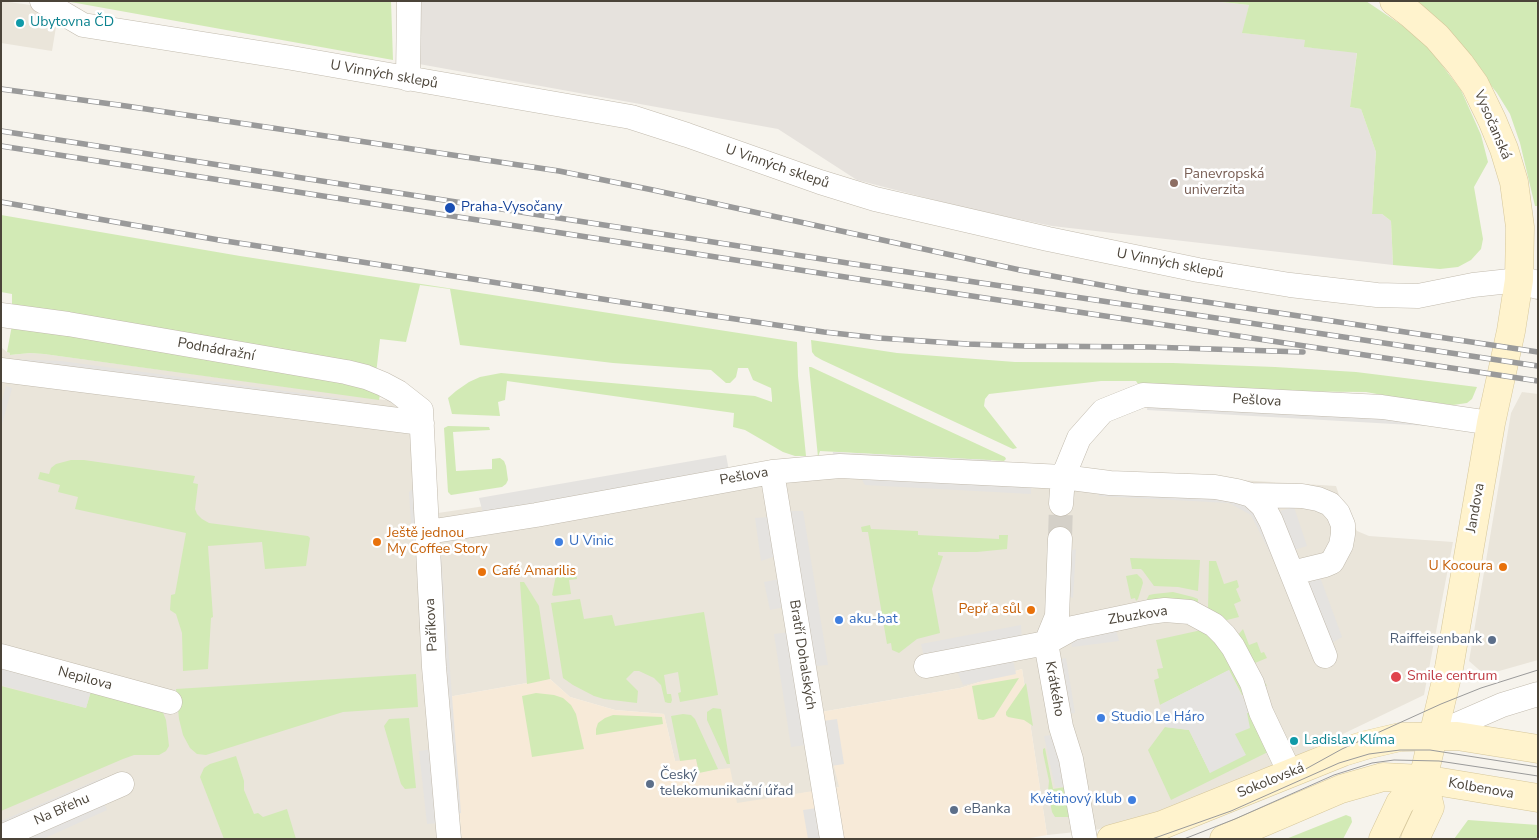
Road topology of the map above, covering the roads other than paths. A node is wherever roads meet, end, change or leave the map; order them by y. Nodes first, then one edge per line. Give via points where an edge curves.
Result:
1 (42, 1) edge
2 (409, 1) edge
3 (1394, 1) edge
4 (408, 79) junction
5 (1528, 282) edge
6 (1, 315) edge
7 (1, 371) edge
8 (421, 416) junction
9 (1491, 423) junction
10 (772, 472) junction
11 (1063, 478) junction
12 (1251, 495) junction
13 (1061, 504) tunnel mouth
14 (428, 532) junction
15 (1060, 539) tunnel mouth
16 (1292, 573) junction
17 (1046, 643) junction
18 (1, 656) edge
19 (1325, 656) dead end
20 (926, 666) dead end
21 (1538, 694) edge
22 (170, 702) dead end
23 (1434, 735) junction
24 (1538, 749) edge
25 (1290, 773) junction
26 (1423, 779) junction
27 (122, 784) dead end
28 (1538, 798) edge
29 (1, 837) edge
30 (449, 839) edge
31 (832, 839) edge
32 (1085, 839) edge
33 (1111, 839) edge
34 (1224, 839) edge
35 (1382, 839) edge
36 (1415, 839) edge

1 - 4 street, U Vinných sklepů via 83,25
2 - 4 street
3 - 5 main road, Vysočanská via 1437,37 1460,64 1475,85 1492,120 1514,182
4 - 5 street, U Vinných sklepů via 630,117 875,199 1198,270 1377,295 1418,296 1473,285
5 - 9 main road, Jandova via 1511,330
6 - 8 street, Podnádražní via 346,372 366,377 398,392
7 - 8 street
8 - 14 street, Paříkova
9 - 11 street, Pešlova via 1382,408 1143,395 1103,411 1079,438
9 - 23 main road, Jandova via 1449,668
10 - 11 street, Pešlova via 840,466
10 - 14 street, Pešlova
10 - 31 street, Bratří Dohalských
11 - 12 street, Pešlova via 1214,487
11 - 13 street
12 - 16 street via 1272,521
12 - 16 street, Pešlova via 1293,495 1318,499 1330,504 1338,513 1343,534 1332,562
14 - 30 street, Paříkova via 434,667
15 - 17 street, Krátkého via 1057,616
16 - 19 street
17 - 20 street, Zbuzkova
17 - 25 street, Zbuzkova via 1073,628 1149,612 1177,610 1202,618 1214,625 1232,647 1252,683 1261,712
17 - 32 street, Krátkého
18 - 22 street, Nepilova
21 - 23 street
23 - 24 main road
23 - 25 main road, Sokolovská via 1400,737 1366,745
23 - 26 main road, Jandova
25 - 33 main road, Sokolovská via 1162,825
26 - 28 main road, Kolbenova
26 - 34 main road via 1367,781
26 - 35 main road via 1400,803
26 - 36 main road via 1430,807
27 - 29 street, Na Břehu

